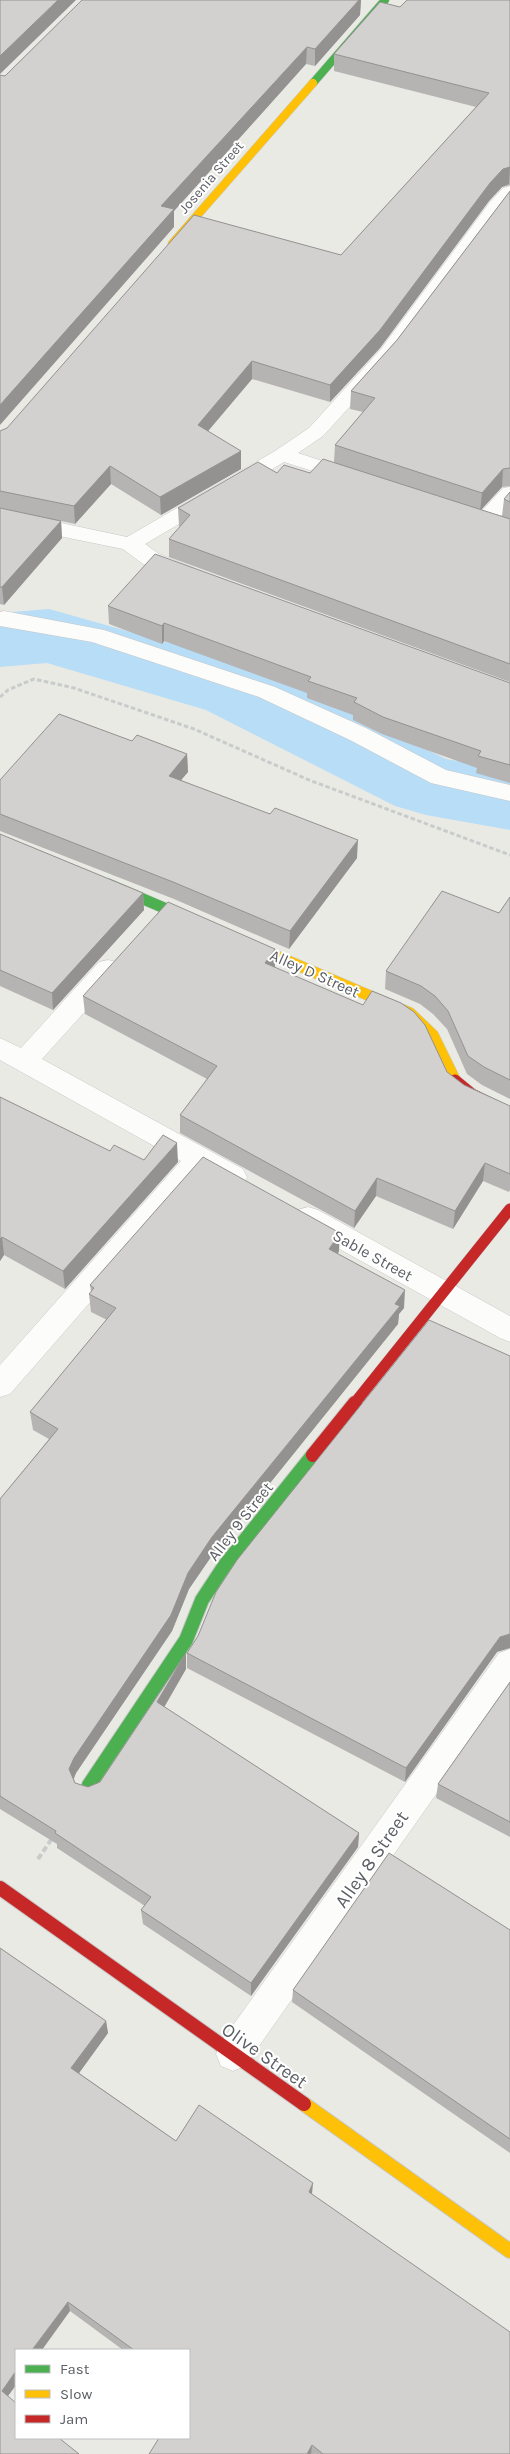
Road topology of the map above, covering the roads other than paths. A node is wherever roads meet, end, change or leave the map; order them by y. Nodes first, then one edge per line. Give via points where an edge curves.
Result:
1 (385, 0) edge
2 (510, 192) edge
3 (163, 254) edge
4 (282, 455) junction
5 (375, 484) edge
6 (510, 493) edge
7 (0, 517) edge
8 (485, 520) edge
9 (130, 544) junction
10 (208, 581) edge
11 (0, 619) edge
12 (510, 793) edge
13 (100, 881) edge
14 (164, 907) junction
15 (210, 927) edge
16 (144, 929) edge
17 (228, 935) edge
18 (124, 951) edge
19 (0, 1048) edge
20 (25, 1061) junction
21 (510, 1113) edge
22 (199, 1158) junction
23 (252, 1187) edge
24 (286, 1207) edge
25 (510, 1208) edge
26 (443, 1293) junction
27 (510, 1330) edge
28 (0, 1385) edge
29 (510, 1663) edge
30 (89, 1786) edge
31 (0, 1888) edge
32 (233, 2054) junction
33 (509, 2247) edge

1 - 3 street, Josenia Street
2 - 4 street via 388,353 316,432
4 - 5 street
4 - 9 street
6 - 8 street
7 - 9 street
9 - 10 street via 151,559
11 - 12 street via 96,635 268,692 439,777
13 - 14 street
14 - 15 street
14 - 16 street
17 - 21 street, Alley D Street via 423,1022 436,1037 455,1082
18 - 20 street
19 - 20 street
20 - 22 street
22 - 23 street
22 - 28 street
24 - 26 street, Sable Street
25 - 26 street, Alley 9 Street
26 - 27 street, Sable Street
26 - 30 street, Alley 9 Street via 225,1565 202,1600 186,1640
29 - 32 street, Alley 8 Street
31 - 32 street, Olive Street
32 - 33 street, Olive Street

